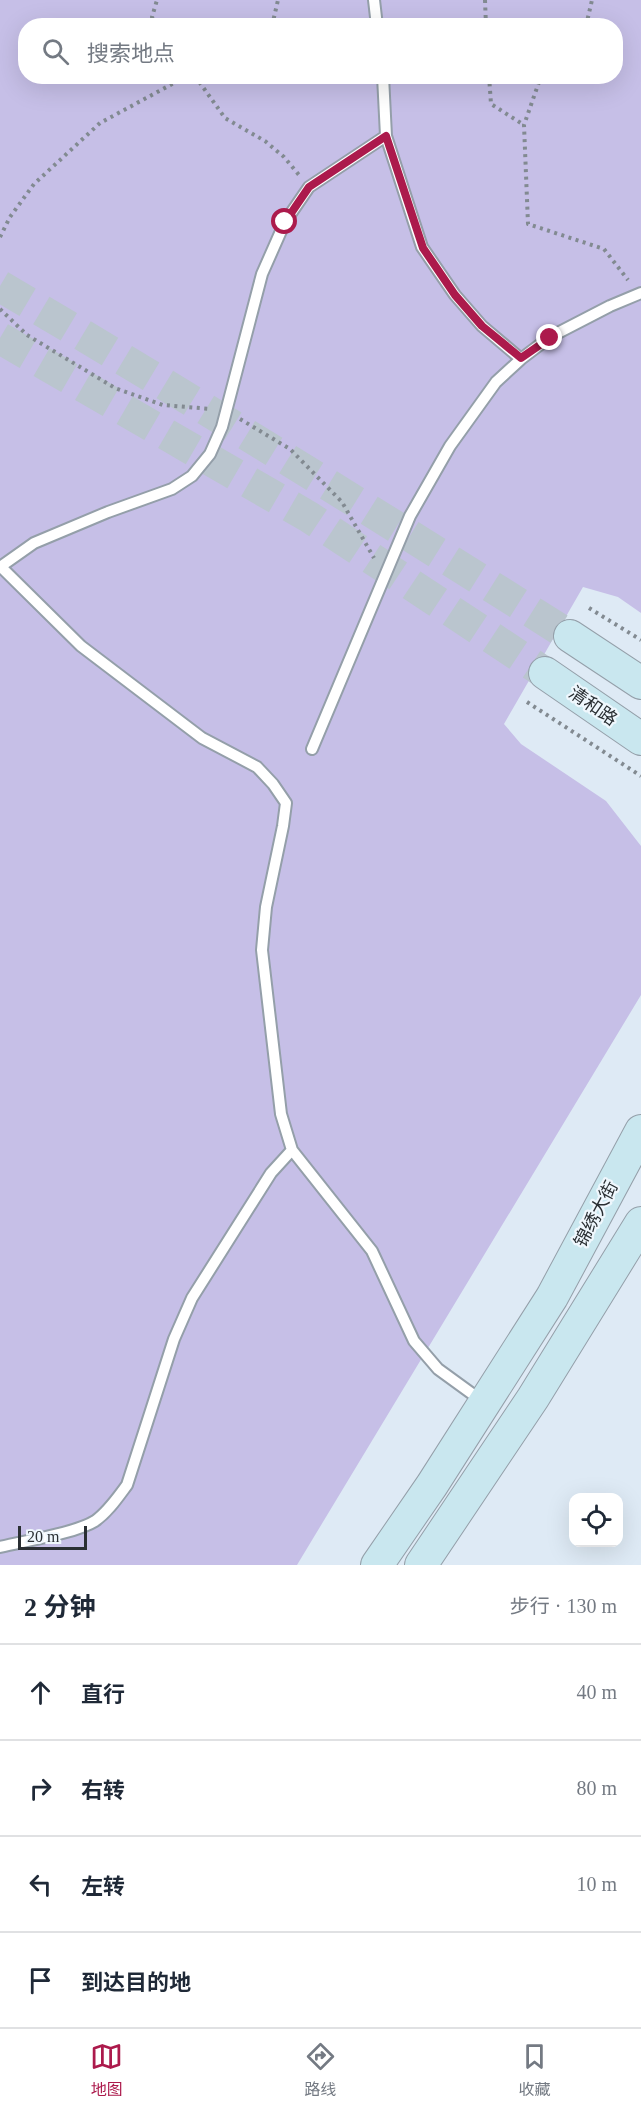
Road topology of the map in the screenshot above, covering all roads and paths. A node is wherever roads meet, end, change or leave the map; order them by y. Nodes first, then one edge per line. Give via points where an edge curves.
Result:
1 (157, 0) edge
2 (278, 0) edge
3 (374, 0) edge
4 (485, 0) edge
5 (592, 0) edge
6 (152, 18) edge
7 (274, 18) edge
8 (376, 18) edge
9 (486, 18) edge
10 (588, 18) edge
11 (172, 84) edge
12 (201, 84) edge
13 (383, 84) edge
14 (490, 84) edge
15 (538, 84) edge
16 (524, 125) junction
17 (386, 136) junction
18 (309, 187) junction
19 (0, 237) edge
20 (640, 294) edge
21 (521, 358) junction
22 (0, 566) edge
23 (589, 608) dead end
24 (570, 636) tunnel mouth
25 (641, 640) edge
26 (545, 673) tunnel mouth
27 (641, 683) edge
28 (527, 702) dead end
29 (641, 739) edge
30 (312, 749) dead end
31 (641, 776) edge
32 (641, 1131) edge
33 (292, 1150) junction
34 (641, 1223) edge
35 (484, 1403) junction
36 (0, 1546) edge
37 (377, 1565) edge
38 (421, 1565) edge

1 - 6 path
2 - 7 path
3 - 8 lane
4 - 9 path
5 - 10 path
11 - 19 path via 100,123 34,184
12 - 18 path via 225,118 265,141
13 - 17 lane
14 - 16 path via 491,104
15 - 16 path
16 - 20 path via 528,224 604,249
17 - 18 lane
17 - 21 lane via 423,248 482,326
18 - 22 lane via 285,222 262,274 222,427 210,454 192,476 171,489 34,543
20 - 21 lane via 550,338
21 - 30 lane via 496,382 450,446 410,516
22 - 33 lane via 81,646 202,738 257,767 286,803 262,950 281,1114
23 - 25 path
24 - 27 main road
26 - 29 main road, 清和路
28 - 31 path
32 - 35 main road, 锦绣大街 via 552,1297
33 - 35 lane via 372,1251 414,1341 438,1369
33 - 36 lane via 271,1173 192,1298 174,1339 127,1485 95,1521
34 - 38 main road via 533,1398
35 - 37 main road, 锦绣大街

